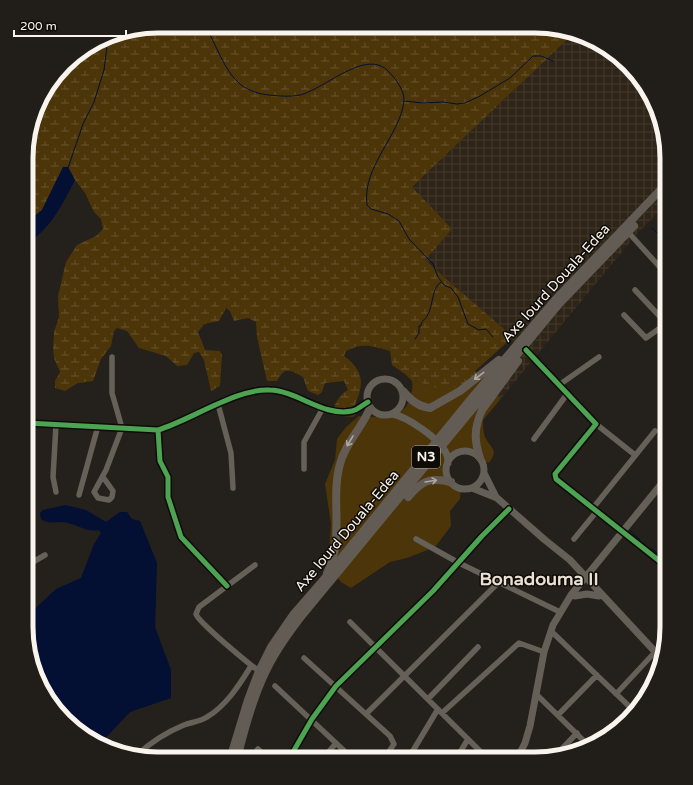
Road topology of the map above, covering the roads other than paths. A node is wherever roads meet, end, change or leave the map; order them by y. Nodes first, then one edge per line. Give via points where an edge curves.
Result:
1 (660, 190) edge
2 (660, 198) edge
3 (628, 232) junction
4 (660, 267) edge
5 (635, 290) dead end
6 (624, 315) dead end
7 (660, 317) edge
8 (660, 328) edge
9 (531, 334) junction
10 (526, 350) junction
11 (112, 357) dead end
12 (599, 357) dead end
13 (559, 384) junction
14 (403, 391) junction
15 (567, 394) junction
16 (402, 403) junction
17 (218, 404) junction
18 (369, 405) junction
19 (323, 408) junction
20 (392, 414) junction
21 (410, 420) junction
22 (33, 423) edge
23 (596, 424) junction
24 (56, 425) junction
25 (98, 426) junction
26 (122, 428) junction
27 (158, 430) junction
28 (655, 431) dead end
29 (534, 439) dead end
30 (445, 450) junction
31 (459, 452) junction
32 (635, 455) junction
33 (480, 458) junction
34 (448, 463) junction
35 (304, 469) dead end
36 (484, 473) junction
37 (102, 477) dead end
38 (451, 482) junction
39 (660, 487) edge
40 (233, 488) dead end
41 (472, 488) junction
42 (56, 492) dead end
43 (79, 495) dead end
44 (496, 498) junction
45 (509, 509) junction
46 (595, 509) junction
47 (625, 530) junction
48 (416, 538) dead end
49 (574, 539) dead end
50 (354, 554) junction
51 (45, 555) dead end
52 (565, 558) junction
53 (660, 561) edge
54 (33, 562) edge
55 (459, 563) junction
56 (574, 563) junction
57 (255, 565) dead end
58 (596, 565) junction
59 (587, 580) junction
60 (498, 583) junction
61 (320, 584) junction
62 (227, 586) junction
63 (599, 596) junction
64 (572, 598) junction
65 (606, 600) junction
66 (560, 612) junction
67 (350, 622) dead end
68 (551, 631) junction
69 (375, 646) junction
70 (478, 647) dead end
71 (544, 652) junction
72 (657, 653) edge
73 (657, 655) edge
74 (304, 658) dead end
75 (251, 666) junction
76 (259, 671) junction
77 (597, 675) junction
78 (404, 676) junction
79 (276, 686) dead end
80 (336, 686) junction
81 (536, 694) junction
82 (616, 694) junction
83 (428, 699) junction
84 (630, 707) edge
85 (440, 711) junction
86 (366, 714) junction
87 (558, 715) junction
88 (312, 719) junction
89 (577, 733) junction
90 (468, 739) junction
91 (584, 741) edge
92 (336, 743) junction
93 (560, 750) edge
94 (141, 751) edge
95 (232, 752) edge
96 (239, 752) edge
97 (293, 752) edge
98 (329, 752) edge
99 (346, 752) edge
100 (388, 752) edge
101 (413, 752) edge
102 (460, 752) edge
103 (481, 752) edge
104 (520, 752) edge

1 - 9 highway, Axe lourd Douala-Edea / N3 via 583,270
2 - 3 highway, Axe lourd Douala-Edea / N3
3 - 4 street
3 - 9 highway, Axe lourd Douala-Edea / N3
5 - 7 street
6 - 8 street via 646,338
9 - 10 highway
9 -> 14 highway via 494,365 437,405 430,408 420,407
9 - 50 highway, Axe lourd Douala-Edea / N3
9 - 61 highway, Axe lourd Douala-Edea / N3
10 - 13 street
10 - 33 highway via 482,410 475,437
11 - 26 street via 112,393
12 - 13 street
13 - 15 street
14 - 16 main road
14 - 18 main road via 390,379 377,380 368,390
15 - 23 street
15 - 29 street
16 - 20 main road
16 - 21 main road
17 - 19 street via 268,390 284,392
17 - 27 street
17 - 40 street via 231,453
18 - 19 street via 348,412
18 - 20 main road via 378,414
18 -> 61 highway via 340,463 336,546 329,569
19 - 35 street via 304,442
20 - 21 main road
21 - 30 main road
22 - 24 street
23 - 32 street
23 - 46 street via 555,474 558,481
24 - 25 street
24 - 42 street via 53,477
25 - 26 street
25 - 43 street
26 - 27 street
26 - 37 street
27 - 62 street via 160,461 168,477 168,497 181,536
28 - 32 street
30 - 31 main road
30 - 34 main road
31 - 33 main road via 468,452
31 - 34 main road
32 - 46 street
33 - 36 main road
34 - 38 main road via 447,470
36 - 41 main road via 478,484
36 - 44 main road
38 - 41 main road via 461,488
50 -> 38 highway via 422,483 430,479
39 - 47 main road
41 - 44 main road
44 - 45 main road
45 - 52 main road
45 - 55 street
46 - 47 street
46 - 49 street
47 - 53 street
47 - 58 main road
47 - 59 main road
48 - 55 street
50 - 96 highway, Axe lourd Douala-Edea / N3 via 300,618 277,651 257,694
51 - 54 street
52 - 56 main road
52 - 59 main road via 567,563
55 - 60 street
55 - 69 street
56 - 58 main road via 585,567
56 - 59 main road
57 - 62 street
58 - 59 main road
59 - 63 main road
59 - 64 main road
59 - 65 main road
60 - 66 street
60 - 78 street
61 - 76 highway, Axe lourd Douala-Edea / N3 via 293,615 271,647
62 - 75 street via 199,607 196,611 197,617
63 - 64 main road via 587,594
63 - 65 main road
64 - 66 main road
65 - 72 main road
66 - 68 main road
67 - 69 street
68 - 71 main road
68 - 77 street
69 - 78 street
69 - 80 street
70 - 83 street
71 - 81 main road
71 - 85 street via 519,643
73 - 82 street
74 - 80 street
75 - 76 street
75 - 94 street via 236,689 217,710 197,722 169,732
76 - 95 highway, Axe lourd Douala-Edea / N3
77 - 82 street
77 - 87 street
78 - 83 street
78 - 86 street
79 - 88 street
80 - 86 street
80 - 88 street
81 - 87 street
81 - 104 main road via 528,735
82 - 84 street
83 - 85 street
85 - 90 street
85 - 101 street
86 - 100 street via 390,736 394,743
87 - 89 street
88 - 92 street
88 - 97 street
89 - 91 street
89 - 93 street
90 - 102 street
90 - 103 street
92 - 98 street
92 - 99 street

